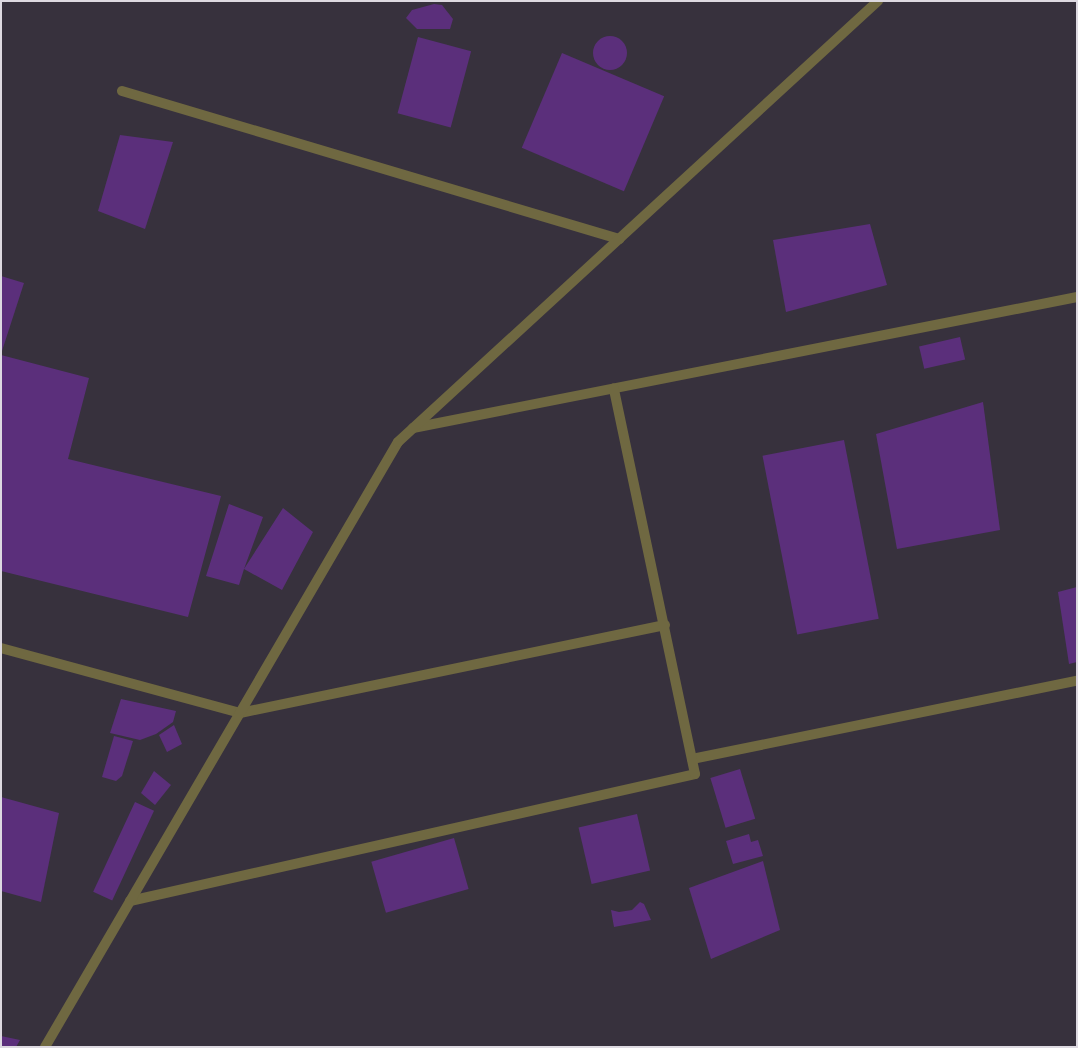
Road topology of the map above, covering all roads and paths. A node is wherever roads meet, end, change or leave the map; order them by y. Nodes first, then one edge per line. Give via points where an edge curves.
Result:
1 (878, 1) edge
2 (122, 91) dead end
3 (619, 239) junction
4 (1077, 297) edge
5 (614, 388) junction
6 (413, 428) junction
7 (665, 625) junction
8 (1, 648) edge
9 (1077, 681) edge
10 (240, 713) junction
11 (692, 759) junction
12 (130, 901) junction
13 (45, 1047) edge

1 - 3 street
2 - 3 street
3 - 6 street
4 - 5 street
5 - 6 street
5 - 7 street
6 - 10 street via 398,442
7 - 10 street
7 - 11 street
8 - 10 street
9 - 11 street
10 - 12 street
11 - 12 street via 695,774
12 - 13 street

